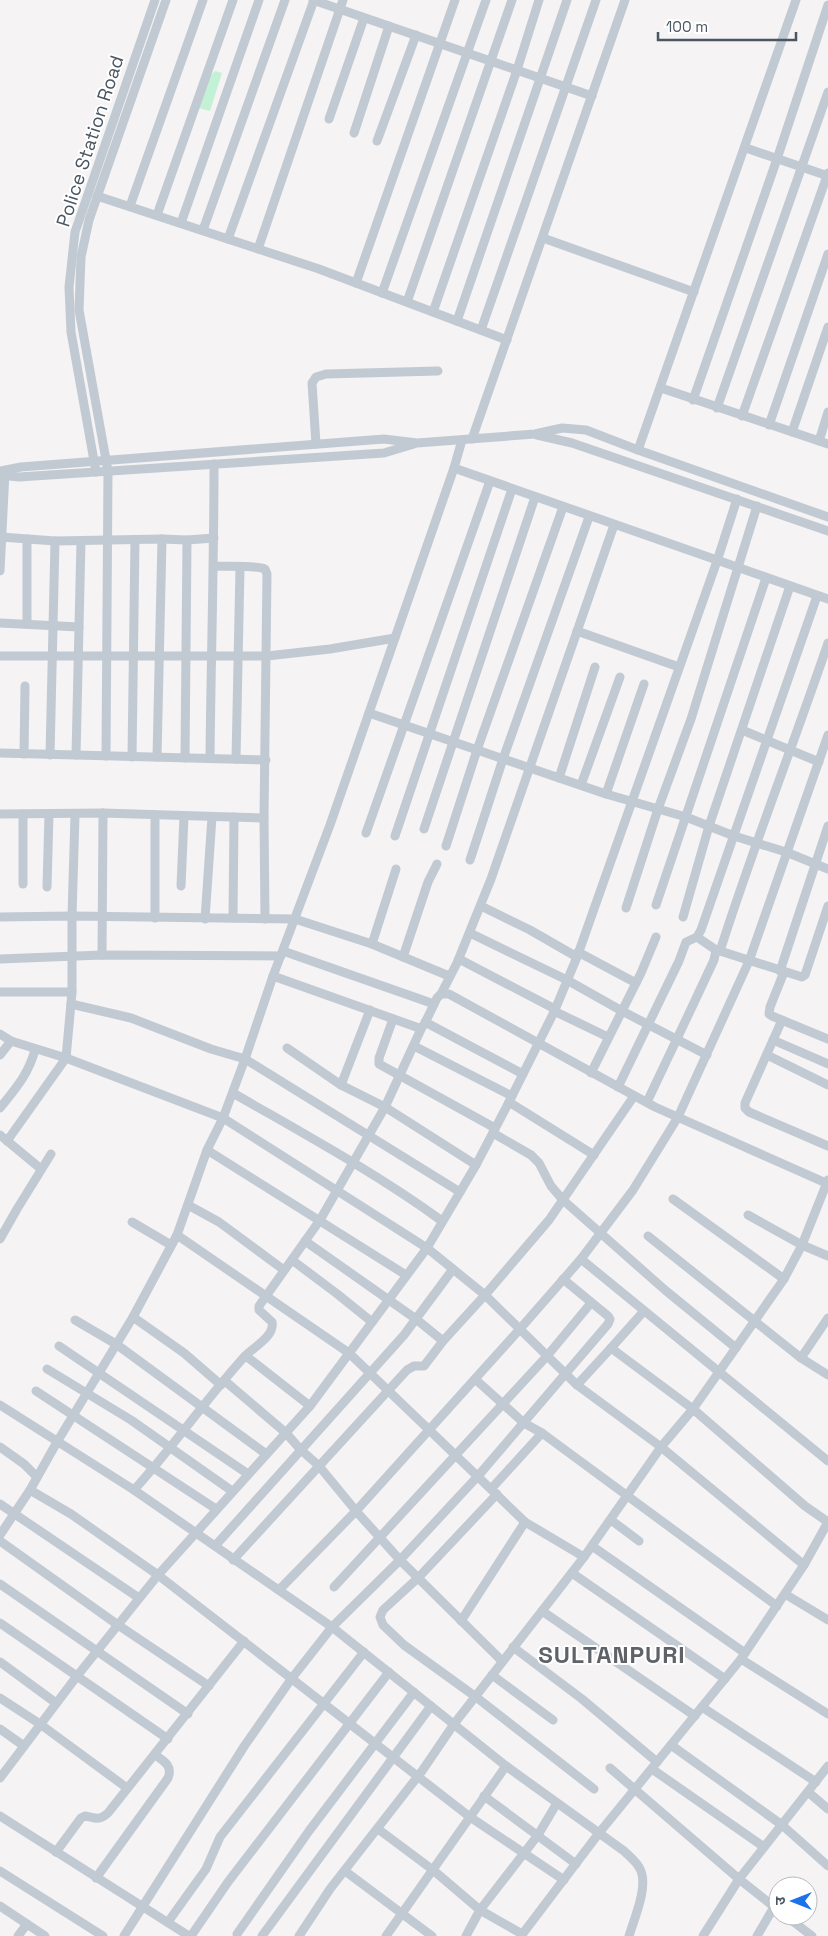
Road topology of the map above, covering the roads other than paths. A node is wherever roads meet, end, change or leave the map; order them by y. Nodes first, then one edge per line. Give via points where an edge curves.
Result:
1 (155, 0) edge
2 (166, 0) edge
3 (203, 0) edge
4 (232, 0) edge
5 (259, 0) edge
6 (285, 0) edge
7 (314, 0) edge
8 (454, 0) edge
9 (486, 0) edge
10 (512, 0) edge
11 (539, 0) edge
12 (567, 0) edge
13 (596, 0) edge
14 (625, 0) edge
15 (796, 0) edge
16 (341, 4) edge
17 (828, 5) edge
18 (364, 18) junction
19 (389, 26) junction
20 (416, 35) junction
21 (440, 43) junction
22 (468, 53) junction
23 (492, 61) junction
24 (517, 70) junction
25 (540, 78) junction
26 (566, 87) junction
27 (828, 92) edge
28 (592, 96) junction
29 (328, 119) dead end
30 (354, 133) dead end
31 (377, 141) dead end
32 (746, 148) junction
33 (777, 159) junction
34 (803, 168) junction
35 (828, 175) edge
36 (97, 196) junction
37 (130, 206) junction
38 (156, 215) junction
39 (181, 223) junction
40 (203, 230) junction
41 (542, 238) junction
42 (228, 239) junction
43 (258, 249) junction
44 (828, 254) edge
45 (356, 283) junction
46 (694, 292) junction
47 (382, 293) junction
48 (407, 302) junction
49 (433, 312) junction
50 (457, 321) junction
51 (828, 327) edge
52 (480, 330) junction
53 (507, 340) junction
54 (438, 371) dead end
55 (661, 388) junction
56 (693, 400) junction
57 (717, 408) junction
58 (828, 412) edge
59 (742, 416) junction
60 (769, 425) junction
61 (792, 432) junction
62 (535, 434) junction
63 (472, 439) junction
64 (462, 440) junction
65 (819, 441) junction
66 (416, 443) junction
67 (316, 444) junction
68 (828, 444) edge
69 (638, 450) junction
70 (106, 460) junction
71 (94, 461) junction
72 (214, 464) junction
73 (454, 468) junction
74 (108, 471) junction
75 (96, 472) junction
76 (2, 473) edge
77 (490, 481) junction
78 (512, 489) junction
79 (535, 497) junction
80 (736, 499) junction
81 (757, 506) junction
82 (563, 507) junction
83 (589, 517) junction
84 (828, 517) edge
85 (614, 525) junction
86 (828, 531) edge
87 (1, 537) edge
88 (214, 538) junction
89 (27, 539) junction
90 (162, 539) junction
91 (108, 540) junction
92 (135, 540) junction
93 (187, 540) junction
94 (55, 541) junction
95 (81, 541) junction
96 (717, 561) junction
97 (214, 566) junction
98 (240, 568) junction
99 (739, 569) junction
100 (0, 571) edge
101 (766, 578) junction
102 (790, 586) junction
103 (817, 596) junction
104 (828, 599) edge
105 (0, 623) edge
106 (26, 623) junction
107 (53, 626) junction
108 (79, 627) junction
109 (577, 631) junction
110 (395, 638) junction
111 (828, 643) edge
112 (0, 656) edge
113 (53, 656) junction
114 (78, 656) junction
115 (108, 656) junction
116 (132, 656) junction
117 (159, 656) junction
118 (187, 656) junction
119 (211, 656) junction
120 (238, 656) junction
121 (267, 656) junction
122 (595, 667) dead end
123 (679, 667) junction
124 (620, 677) dead end
125 (644, 684) dead end
126 (26, 686) dead end
127 (369, 713) junction
128 (403, 725) junction
129 (742, 730) junction
130 (430, 734) junction
131 (828, 735) edge
132 (766, 741) junction
133 (452, 742) junction
134 (477, 750) junction
135 (791, 751) junction
136 (0, 754) edge
137 (24, 754) junction
138 (50, 755) junction
139 (76, 755) junction
140 (106, 756) junction
141 (132, 756) junction
142 (156, 757) junction
143 (185, 758) junction
144 (210, 758) junction
145 (236, 759) junction
146 (503, 759) junction
147 (266, 760) junction
148 (819, 762) junction
149 (529, 768) junction
150 (559, 778) junction
151 (581, 786) junction
152 (606, 794) junction
153 (633, 801) junction
154 (658, 809) junction
155 (104, 813) junction
156 (0, 814) edge
157 (23, 814) junction
158 (48, 814) junction
159 (75, 815) junction
160 (155, 815) junction
161 (184, 816) junction
162 (212, 817) junction
163 (234, 817) junction
164 (686, 817) junction
165 (264, 818) junction
166 (709, 826) junction
167 (828, 826) edge
168 (424, 829) dead end
169 (366, 833) dead end
170 (395, 836) dead end
171 (734, 836) junction
172 (756, 844) junction
173 (446, 846) dead end
174 (786, 852) junction
175 (470, 860) dead end
176 (437, 864) dead end
177 (815, 865) junction
178 (396, 869) dead end
179 (828, 870) edge
180 (23, 884) dead end
181 (47, 886) dead end
182 (181, 886) dead end
183 (656, 905) dead end
184 (480, 906) junction
185 (828, 906) edge
186 (626, 908) dead end
187 (72, 916) junction
188 (0, 917) edge
189 (102, 917) junction
190 (683, 917) dead end
191 (154, 918) junction
192 (205, 918) junction
193 (233, 918) junction
194 (265, 919) junction
195 (295, 919) junction
196 (470, 933) junction
197 (656, 937) dead end
198 (696, 937) junction
199 (372, 944) junction
200 (718, 950) junction
201 (102, 954) junction
202 (282, 954) junction
203 (578, 955) junction
204 (72, 957) junction
205 (403, 957) junction
206 (0, 959) edge
207 (459, 959) junction
208 (749, 961) junction
209 (782, 972) junction
210 (273, 976) junction
211 (449, 976) junction
212 (567, 980) junction
213 (636, 983) junction
214 (0, 992) edge
215 (72, 992) junction
216 (441, 994) junction
217 (71, 1004) junction
218 (434, 1004) junction
219 (370, 1010) junction
220 (555, 1010) junction
221 (622, 1011) junction
222 (393, 1019) junction
223 (782, 1020) junction
224 (424, 1025) junction
225 (649, 1025) junction
226 (0, 1034) edge
227 (608, 1037) junction
228 (828, 1039) edge
229 (677, 1040) junction
230 (774, 1040) junction
231 (11, 1041) junction
232 (538, 1044) junction
233 (414, 1046) junction
234 (286, 1048) dead end
235 (35, 1050) junction
236 (0, 1055) edge
237 (707, 1055) junction
238 (767, 1055) junction
239 (66, 1058) junction
240 (245, 1060) junction
241 (828, 1064) edge
242 (591, 1072) junction
243 (523, 1074) junction
244 (400, 1075) junction
245 (341, 1085) junction
246 (828, 1085) edge
247 (618, 1087) junction
248 (233, 1093) junction
249 (634, 1096) junction
250 (510, 1099) junction
251 (647, 1102) junction
252 (385, 1107) junction
253 (0, 1108) edge
254 (678, 1117) junction
255 (223, 1118) junction
256 (494, 1130) junction
257 (368, 1136) junction
258 (4, 1138) edge
259 (828, 1146) edge
260 (207, 1150) junction
261 (51, 1154) dead end
262 (594, 1156) junction
263 (353, 1162) junction
264 (476, 1165) junction
265 (42, 1169) junction
266 (828, 1182) edge
267 (337, 1190) junction
268 (460, 1192) junction
269 (673, 1199) dead end
270 (563, 1200) junction
271 (188, 1206) junction
272 (748, 1215) dead end
273 (320, 1220) junction
274 (442, 1221) junction
275 (132, 1222) dead end
276 (601, 1232) junction
277 (176, 1235) junction
278 (648, 1236) dead end
279 (0, 1239) edge
280 (305, 1241) junction
281 (171, 1245) junction
282 (802, 1245) junction
283 (427, 1248) junction
284 (828, 1256) edge
285 (581, 1259) junction
286 (292, 1260) junction
287 (453, 1269) junction
288 (284, 1270) junction
289 (406, 1275) junction
290 (563, 1279) junction
291 (784, 1279) junction
292 (485, 1295) junction
293 (267, 1296) junction
294 (389, 1299) junction
295 (591, 1304) junction
296 (644, 1311) junction
297 (133, 1317) junction
298 (828, 1318) edge
299 (416, 1319) junction
300 (75, 1320) dead end
301 (754, 1321) junction
302 (372, 1322) junction
303 (519, 1330) junction
304 (443, 1341) junction
305 (116, 1344) junction
306 (59, 1346) dead end
307 (610, 1348) junction
308 (736, 1348) junction
309 (349, 1353) junction
310 (246, 1356) junction
311 (547, 1356) junction
312 (801, 1358) junction
313 (47, 1370) dead end
314 (100, 1372) junction
315 (719, 1372) junction
316 (369, 1373) junction
317 (566, 1374) junction
318 (828, 1376) edge
319 (475, 1379) junction
320 (223, 1383) junction
321 (577, 1385) junction
322 (36, 1391) dead end
323 (388, 1392) junction
324 (87, 1393) junction
325 (504, 1403) junction
326 (0, 1405) edge
327 (201, 1406) junction
328 (310, 1406) junction
329 (692, 1409) junction
330 (74, 1414) junction
331 (524, 1423) junction
332 (183, 1430) junction
333 (428, 1430) junction
334 (286, 1432) junction
335 (542, 1433) junction
336 (57, 1442) junction
337 (0, 1447) edge
338 (170, 1447) junction
339 (661, 1447) junction
340 (300, 1449) junction
341 (266, 1454) junction
342 (456, 1456) junction
343 (828, 1461) edge
344 (319, 1466) junction
345 (154, 1468) junction
346 (248, 1474) junction
347 (37, 1476) junction
348 (478, 1476) junction
349 (30, 1490) junction
350 (134, 1490) junction
351 (232, 1491) junction
352 (494, 1492) junction
353 (628, 1496) junction
354 (0, 1504) edge
355 (216, 1509) junction
356 (356, 1512) junction
357 (14, 1514) junction
358 (611, 1520) junction
359 (525, 1522) junction
360 (828, 1522) edge
361 (195, 1532) junction
362 (0, 1535) edge
363 (380, 1538) junction
364 (0, 1541) edge
365 (639, 1542) dead end
366 (215, 1546) junction
367 (592, 1546) junction
368 (584, 1557) junction
369 (233, 1560) junction
370 (400, 1560) junction
371 (804, 1565) junction
372 (572, 1573) junction
373 (158, 1575) junction
374 (418, 1578) junction
375 (0, 1584) edge
376 (334, 1587) dead end
377 (278, 1590) junction
378 (785, 1594) junction
379 (139, 1598) junction
380 (778, 1606) junction
381 (542, 1611) junction
382 (461, 1620) junction
383 (828, 1620) edge
384 (0, 1623) edge
385 (118, 1625) junction
386 (332, 1627) junction
387 (244, 1641) junction
388 (513, 1648) junction
389 (97, 1650) junction
390 (364, 1652) junction
391 (743, 1656) junction
392 (502, 1661) junction
393 (0, 1662) edge
394 (389, 1672) junction
395 (492, 1675) junction
396 (77, 1676) junction
397 (292, 1678) junction
398 (725, 1679) junction
399 (209, 1686) junction
400 (414, 1692) junction
401 (476, 1697) junction
402 (0, 1698) edge
403 (56, 1703) junction
404 (324, 1703) junction
405 (430, 1706) junction
406 (702, 1707) junction
407 (188, 1714) junction
408 (828, 1714) edge
409 (694, 1716) junction
410 (553, 1720) dead end
411 (40, 1724) junction
412 (350, 1724) junction
413 (454, 1724) junction
414 (0, 1729) edge
415 (168, 1739) junction
416 (375, 1744) junction
417 (671, 1745) junction
418 (24, 1746) junction
419 (155, 1755) junction
420 (393, 1759) junction
421 (506, 1766) junction
422 (654, 1766) junction
423 (828, 1766) edge
424 (610, 1768) dead end
425 (0, 1776) edge
426 (417, 1777) junction
427 (816, 1782) junction
428 (127, 1788) junction
429 (594, 1789) dead end
430 (634, 1790) junction
431 (808, 1792) junction
432 (484, 1796) junction
433 (557, 1803) junction
434 (828, 1809) edge
435 (0, 1816) edge
436 (470, 1817) junction
437 (782, 1825) junction
438 (378, 1829) junction
439 (599, 1833) junction
440 (538, 1835) junction
441 (764, 1847) junction
442 (56, 1852) junction
443 (523, 1853) junction
444 (576, 1864) junction
445 (828, 1866) edge
446 (345, 1870) junction
447 (433, 1870) junction
448 (0, 1871) edge
449 (96, 1878) junction
450 (739, 1879) junction
451 (564, 1880) junction
452 (768, 1902) edge
453 (0, 1906) edge
454 (144, 1906) junction
455 (480, 1910) junction
456 (402, 1914) junction
457 (768, 1920) edge
458 (168, 1922) junction
459 (27, 1924) junction
460 (799, 1926) edge
461 (238, 1935) edge
462 (522, 1935) edge
463 (18, 1936) edge
464 (45, 1936) edge
465 (103, 1936) edge
466 (124, 1936) edge
467 (190, 1936) edge
468 (262, 1936) edge
469 (299, 1936) edge
470 (386, 1936) edge
471 (432, 1936) edge
472 (466, 1936) edge
473 (629, 1936) edge
474 (703, 1936) edge
475 (757, 1936) edge
476 (812, 1936) edge

1 - 71 street, Police Station Road via 75,232 69,287 71,332
2 - 36 street, Police Station Road
3 - 37 street
4 - 38 street
5 - 39 street
6 - 40 street
7 - 16 street
7 - 42 street
8 - 21 street
9 - 22 street
10 - 23 street
11 - 24 street
12 - 25 street
13 - 26 street
14 - 28 street
15 - 32 street
16 - 18 street
16 - 43 street
17 - 33 street
18 - 19 street
18 - 29 street
19 - 20 street
19 - 30 street
20 - 21 street
20 - 31 street
21 - 22 street
21 - 45 street
22 - 23 street
22 - 47 street
23 - 24 street
23 - 48 street
24 - 25 street
24 - 49 street
25 - 26 street
25 - 50 street
26 - 28 street
26 - 52 street
27 - 34 street
28 - 41 street
32 - 33 street
32 - 46 street
33 - 34 street
33 - 56 street
34 - 35 street
34 - 57 street
35 - 59 street
36 - 37 street
36 - 70 street, Police Station Road via 81,257 79,310
37 - 38 street
38 - 39 street
39 - 40 street
40 - 42 street
41 - 46 street
41 - 53 street
42 - 43 street
43 - 45 street
44 - 60 street
45 - 47 street
46 - 55 street
47 - 48 street
48 - 49 street
49 - 50 street
50 - 52 street
51 - 61 street
52 - 53 street
53 - 63 street
54 - 67 street via 326,374 316,377 312,383
55 - 56 street
55 - 69 street
56 - 57 street
57 - 59 street
58 - 65 street
59 - 60 street
60 - 61 street
61 - 65 street
62 - 63 street
62 - 69 street via 562,428 586,430
62 - 80 street via 572,443
63 - 64 street
64 - 66 street
64 - 73 street
65 - 68 street
66 - 67 street via 384,438
66 - 72 street via 384,452
67 - 70 street
69 - 84 street
70 - 71 street
70 - 74 street, Police Station Road
71 - 75 street, Police Station Road
71 - 76 street via 21,466
72 - 74 street
72 - 88 street
73 - 77 street
73 - 110 street
74 - 75 street
74 - 91 street, Police Station Road
75 - 76 street via 19,478
76 - 87 street
77 - 78 street
77 - 128 street
78 - 79 street
78 - 130 street
79 - 82 street
79 - 133 street
80 - 81 street
80 - 96 street
81 - 86 street
81 - 99 street
82 - 83 street
82 - 134 street
83 - 85 street
83 - 146 street
85 - 96 street
85 - 109 street
87 - 89 street
87 - 100 street
88 - 93 street
88 - 97 street
89 - 94 street
89 - 106 street
90 - 92 street
90 - 93 street
90 - 117 street
91 - 92 street
91 - 95 street
91 - 115 street, Police Station Road
92 - 116 street
93 - 118 street
94 - 95 street
94 - 107 street
95 - 108 street
96 - 99 street
96 - 123 street
97 - 98 street
97 - 119 street
98 - 120 street
98 - 121 street via 259,566 267,574
99 - 101 street
99 - 154 street
101 - 102 street
101 - 164 street
102 - 103 street
102 - 129 street
103 - 104 street
103 - 132 street
105 - 106 street
106 - 107 street
107 - 108 street
107 - 113 street
108 - 114 street
109 - 123 street
109 - 149 street
110 - 121 street
110 - 127 street
111 - 135 street
112 - 113 street
113 - 114 street
113 - 138 street
114 - 115 street
114 - 139 street
115 - 116 street
115 - 140 street, Police Station Road
116 - 117 street
116 - 141 street
117 - 118 street
117 - 142 street
118 - 119 street
118 - 143 street
119 - 120 street
119 - 144 street
120 - 121 street
120 - 145 street
121 - 147 street
122 - 150 street
123 - 153 street
124 - 151 street
125 - 152 street
126 - 137 street
127 - 128 street
127 - 195 street
128 - 130 street
128 - 169 street
129 - 132 street
129 - 166 street
130 - 133 street
130 - 170 street
131 - 148 street
132 - 135 street
132 - 171 street
133 - 134 street
133 - 168 street
134 - 146 street
134 - 173 street
135 - 148 street
135 - 172 street
136 - 137 street
137 - 138 street
138 - 139 street
139 - 140 street
140 - 141 street
141 - 142 street
142 - 143 street
143 - 144 street
144 - 145 street
145 - 147 street
146 - 149 street
146 - 175 street
147 - 165 street
148 - 174 street
149 - 150 street
149 - 184 street
150 - 151 street
151 - 152 street
152 - 153 street
153 - 154 street
153 - 203 street
154 - 164 street
154 - 186 street
155 - 159 street
155 - 160 street
155 - 189 street
156 - 157 street
157 - 158 street
157 - 180 street
158 - 159 street
158 - 181 street
159 - 187 street
160 - 161 street
160 - 191 street
161 - 162 street
161 - 182 street
162 - 163 street
162 - 192 street
163 - 165 street
163 - 193 street
164 - 166 street
164 - 183 street
165 - 194 street
166 - 171 street
166 - 190 street
167 - 177 street
171 - 172 street
171 - 198 street
172 - 174 street
172 - 200 street
174 - 177 street
174 - 208 street
176 - 205 street
177 - 179 street
177 - 209 street
178 - 199 street
184 - 196 street
184 - 203 street
185 - 209 street via 804,975 799,978
187 - 188 street
187 - 189 street
187 - 204 street
189 - 191 street
189 - 201 street
191 - 192 street
192 - 193 street
193 - 194 street
194 - 195 street
195 - 199 street
195 - 202 street
196 - 207 street
196 - 212 street
197 - 213 street
198 - 200 street
198 - 225 street via 686,942
199 - 205 street
200 - 208 street
200 - 229 street
201 - 202 street
201 - 204 street
202 - 210 street
202 - 218 street
203 - 212 street
203 - 213 street
204 - 206 street
204 - 215 street
205 - 211 street
207 - 211 street
207 - 220 street
208 - 209 street
208 - 237 street
209 - 223 street via 769,1012
210 - 219 street
210 - 240 street
211 - 216 street
212 - 220 street
212 - 221 street
213 - 221 street
214 - 215 street
215 - 217 street
216 - 218 street
216 - 232 street via 449,994
217 - 239 street
217 - 240 street via 131,1018
218 - 224 street
219 - 222 street
219 - 245 street
220 - 227 street
220 - 232 street
221 - 225 street
221 - 227 street
222 - 224 street
222 - 244 street via 379,1064
223 - 228 street
223 - 230 street
224 - 233 street
224 - 243 street
225 - 229 street
225 - 247 street
226 - 231 street
227 - 242 street
229 - 237 street
229 - 251 street
230 - 238 street
230 - 241 street
231 - 235 street
231 - 236 street
232 - 242 street
232 - 243 street
233 - 244 street
233 - 250 street
234 - 245 street
235 - 239 street
235 - 253 street via 26,1075
237 - 254 street
238 - 246 street
238 - 259 street via 745,1108
239 - 255 street
239 - 258 street
240 - 248 street
240 - 257 street
242 - 247 street
243 - 250 street
244 - 252 street
244 - 256 street
245 - 252 street
247 - 249 street
248 - 255 street
248 - 263 street
249 - 251 street
249 - 262 street
250 - 256 street
250 - 262 street
251 - 254 street
252 - 257 street
252 - 264 street
254 - 266 street
254 - 276 street via 633,1190
255 - 260 street
255 - 267 street
256 - 264 street
256 - 270 street via 539,1163
257 - 263 street
257 - 268 street
258 - 265 street
260 - 271 street
260 - 273 street
261 - 265 street
262 - 270 street
263 - 267 street
263 - 274 street via 400,1190
264 - 268 street
265 - 279 street
266 - 282 street
267 - 273 street
267 - 283 street
268 - 274 street
269 - 291 street
270 - 276 street
270 - 292 street
271 - 277 street
271 - 288 street via 220,1222
272 - 282 street
273 - 280 street
273 - 289 street
274 - 283 street
275 - 281 street
276 - 285 street
276 - 308 street
277 - 281 street
277 - 293 street
278 - 301 street
280 - 286 street
280 - 294 street
281 - 297 street
282 - 284 street
282 - 291 street
283 - 287 street
283 - 289 street
285 - 290 street
285 - 296 street
286 - 288 street
286 - 302 street
287 - 292 street
287 - 299 street
288 - 293 street
289 - 294 street
290 - 295 street
290 - 303 street
291 - 301 street
292 - 303 street
292 - 304 street
293 - 309 street
293 - 310 street via 259,1310 273,1327
294 - 299 street
294 - 302 street
295 - 311 street
295 - 317 street via 610,1319
296 - 307 street
296 - 315 street
297 - 305 street
297 - 320 street
298 - 312 street
299 - 304 street
299 - 316 street
300 - 305 street
301 - 308 street
301 - 312 street
302 - 309 street
303 - 311 street
303 - 319 street
304 - 323 street via 424,1366 410,1367
305 - 314 street
305 - 327 street
306 - 314 street
307 - 321 street
307 - 329 street
308 - 315 street
309 - 316 street
309 - 328 street
310 - 320 street
310 - 328 street
311 - 317 street
311 - 325 street
312 - 318 street
313 - 324 street
314 - 324 street
314 - 332 street
315 - 329 street
315 - 343 street
316 - 323 street
316 - 340 street
317 - 321 street
317 - 331 street
319 - 325 street
319 - 333 street
320 - 327 street
320 - 334 street
321 - 339 street
322 - 330 street
323 - 333 street
323 - 344 street
324 - 330 street
324 - 338 street
325 - 331 street
325 - 342 street
326 - 336 street
327 - 332 street
327 - 341 street
328 - 334 street
329 - 339 street
329 - 360 street via 804,1506
330 - 336 street
330 - 345 street
331 - 335 street
331 - 348 street
332 - 338 street
332 - 346 street
333 - 342 street
333 - 356 street
334 - 340 street
334 - 341 street
335 - 352 street
335 - 353 street
336 - 347 street
336 - 350 street
337 - 347 street
338 - 345 street
338 - 351 street
339 - 353 street
339 - 371 street
340 - 344 street
340 - 366 street
341 - 346 street
342 - 348 street
342 - 363 street
344 - 356 street
344 - 369 street
345 - 350 street
345 - 355 street
346 - 351 street
347 - 349 street
348 - 352 street
348 - 370 street
349 - 357 street
349 - 373 street via 71,1514
350 - 361 street
351 - 355 street
352 - 359 street
352 - 374 street
353 - 358 street
353 - 380 street
354 - 357 street
355 - 361 street
356 - 363 street
356 - 377 street
357 - 362 street
357 - 379 street
358 - 365 street
358 - 367 street
359 - 368 street
359 - 382 street
360 - 371 street
361 - 366 street
361 - 373 street
363 - 370 street
363 - 376 street
364 - 385 street
366 - 369 street
367 - 368 street
367 - 391 street
368 - 372 street
369 - 377 street
370 - 374 street
370 - 386 street
371 - 378 street
372 - 381 street
372 - 398 street
373 - 379 street
373 - 387 street
374 - 382 street
374 - 401 street via 383,1610 380,1617 383,1625 404,1645
375 - 389 street
377 - 386 street
378 - 380 street
378 - 383 street
379 - 385 street
380 - 391 street
381 - 388 street
381 - 409 street
382 - 392 street
384 - 396 street
385 - 389 street
385 - 399 street
386 - 390 street
386 - 397 street
387 - 397 street
387 - 399 street
388 - 392 street
388 - 422 street via 582,1700
389 - 396 street
389 - 407 street
390 - 394 street
390 - 404 street
391 - 398 street
391 - 408 street
392 - 395 street
393 - 403 street
394 - 400 street
394 - 412 street
395 - 401 street
395 - 410 street
396 - 403 street
396 - 415 street
397 - 404 street
397 - 454 street via 245,1745
398 - 406 street
399 - 407 street
400 - 405 street
400 - 416 street
401 - 413 street
401 - 429 street
402 - 411 street
403 - 411 street
404 - 412 street
404 - 458 street via 220,1837 206,1869
405 - 413 street
405 - 420 street
406 - 409 street
406 - 427 street
407 - 415 street
409 - 417 street
411 - 418 street
411 - 428 street
412 - 416 street
412 - 467 street
413 - 421 street
413 - 426 street
414 - 418 street
415 - 419 street
416 - 420 street
416 - 461 street via 309,1831
417 - 422 street
417 - 437 street
418 - 425 street
419 - 428 street
419 - 449 street via 169,1766 171,1772
420 - 426 street
420 - 468 street
421 - 432 street
421 - 433 street
422 - 430 street
422 - 441 street
423 - 427 street
424 - 430 street
426 - 436 street
426 - 438 street
427 - 431 street
428 - 442 street via 102,1819 81,1818
430 - 439 street
430 - 450 street
431 - 434 street
431 - 437 street
432 - 436 street
432 - 440 street
433 - 439 street
433 - 440 street
435 - 442 street
436 - 443 street
436 - 447 street
437 - 441 street
437 - 445 street
438 - 446 street
438 - 447 street
439 - 444 street
439 - 473 street via 624,1851 643,1877
440 - 443 street
440 - 444 street
441 - 450 street
442 - 449 street
443 - 451 street
443 - 455 street
444 - 451 street
446 - 456 street
446 - 469 street
447 - 455 street
447 - 456 street
448 - 465 street
449 - 454 street
450 - 452 street
450 - 474 street
451 - 462 street
453 - 459 street
454 - 458 street
454 - 466 street
455 - 462 street
455 - 472 street
456 - 470 street
456 - 471 street
457 - 475 street
458 - 467 street
459 - 463 street
459 - 464 street
460 - 476 street

